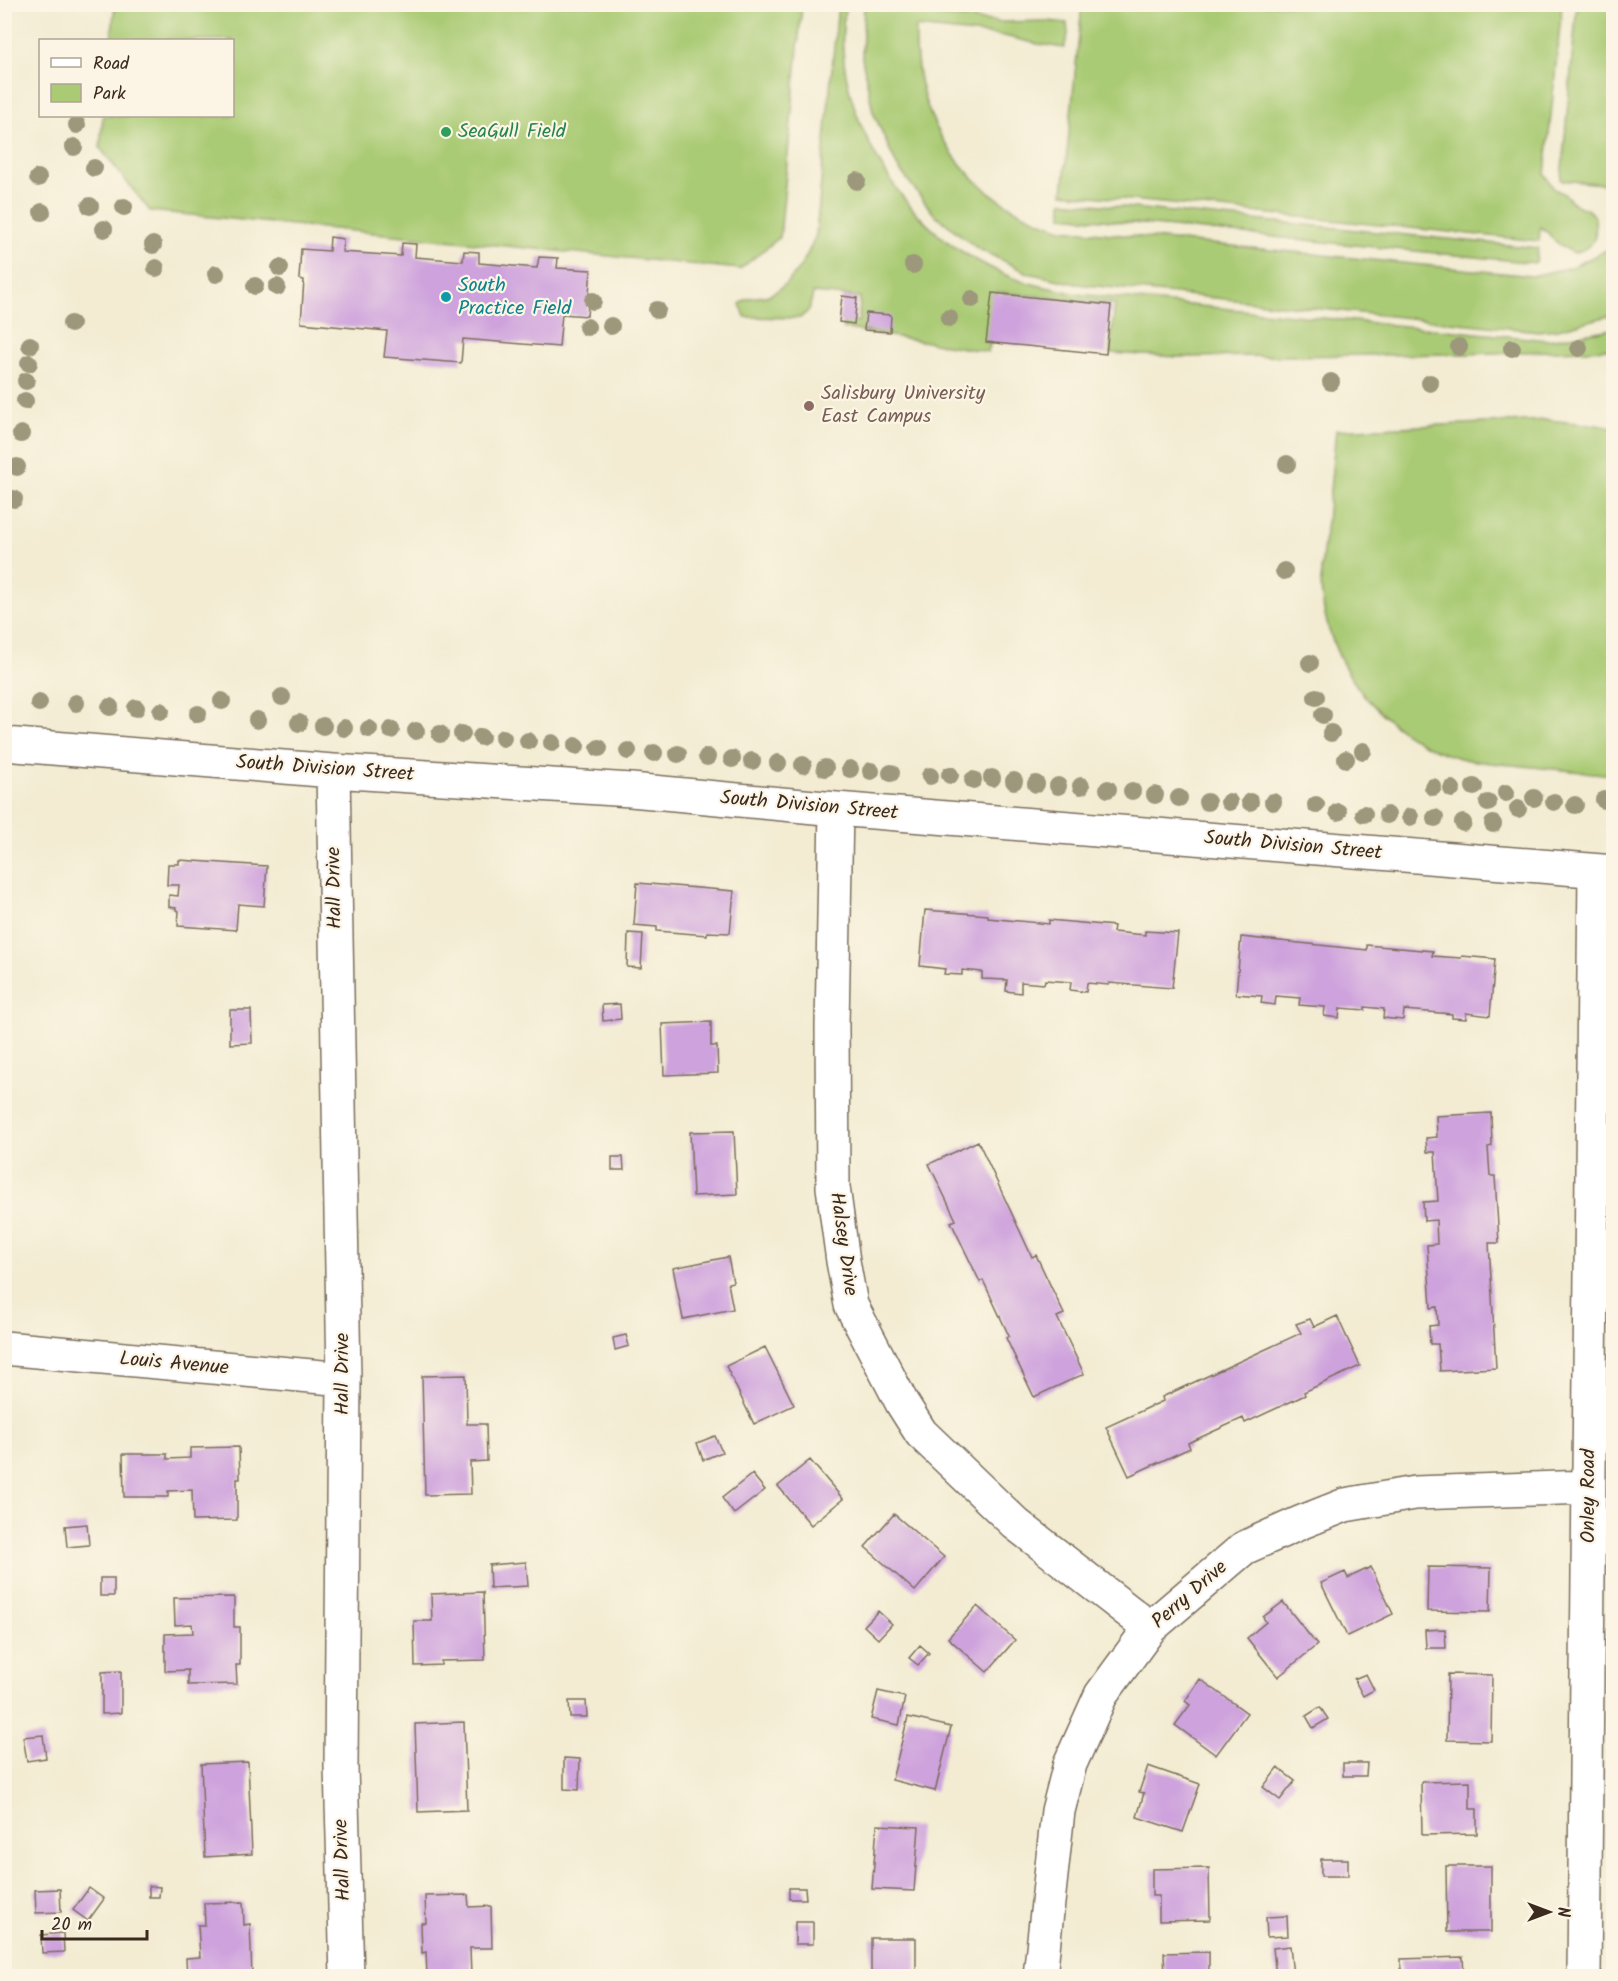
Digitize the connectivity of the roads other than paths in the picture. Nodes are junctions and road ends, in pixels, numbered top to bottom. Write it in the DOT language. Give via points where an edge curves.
graph roads {
  1 [pos="4,744"];
  2 [pos="333,771"];
  3 [pos="836,809"];
  4 [pos="1604,872"];
  5 [pos="4,1348"];
  6 [pos="344,1379"];
  7 [pos="1588,1487"];
  8 [pos="1601,1585"];
  9 [pos="1150,1628"];
  10 [pos="347,1977"];
  11 [pos="1040,1977"];
  12 [pos="1584,1977"];
  1 -- 2 [label="street, South Division Street"];
  2 -- 3 [label="street, South Division Street" via="631,790"];
  2 -- 6 [label="street, Hall Drive"];
  3 -- 4 [label="street, South Division Street"];
  3 -- 9 [label="street, Halsey Drive" via="834,1187 851,1305 921,1433 1016,1524"];
  4 -- 7 [label="street, Onley Road"];
  5 -- 6 [label="street, Louis Avenue"];
  6 -- 10 [label="street, Hall Drive" via="341,1767"];
  7 -- 8 [label="street, Onley Road"];
  7 -- 9 [label="street, Perry Drive" via="1415,1493 1345,1505 1244,1548"];
  8 -- 12 [label="street, Onley Road"];
  9 -- 11 [label="street, Perry Drive" via="1101,1695 1071,1764 1058,1811"];
}
